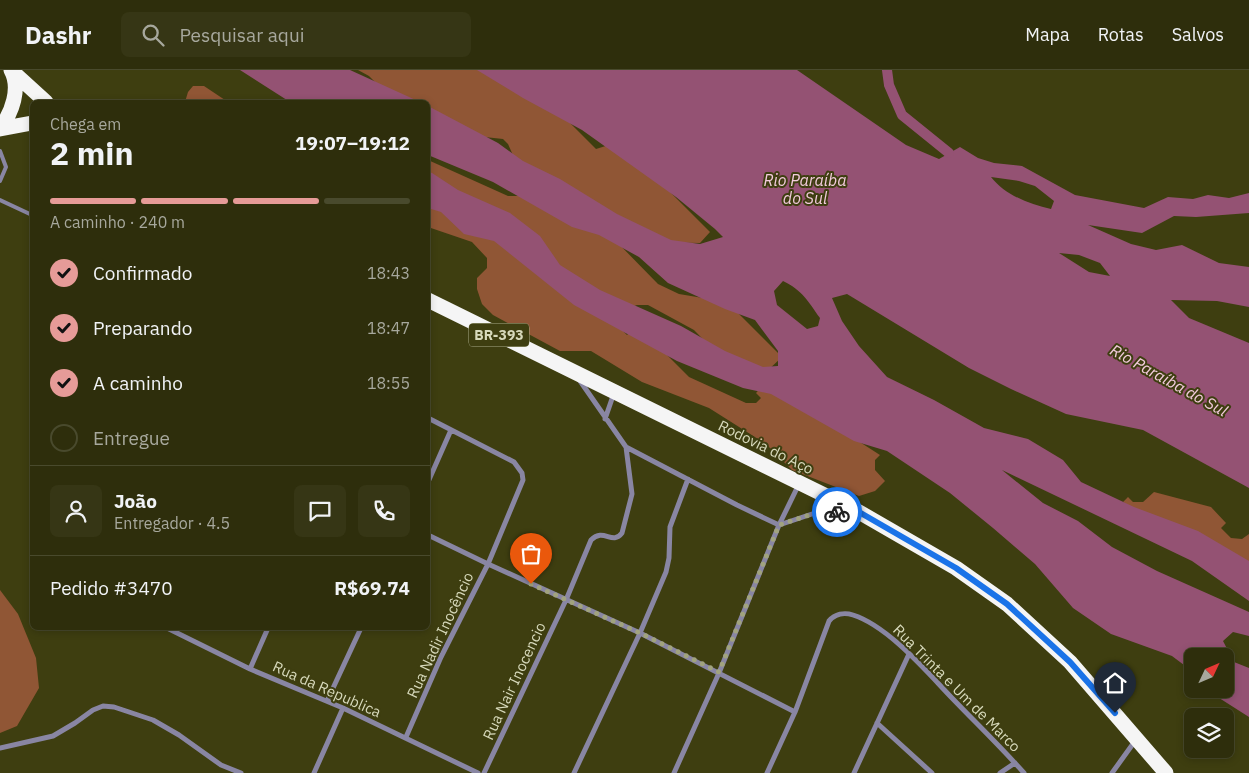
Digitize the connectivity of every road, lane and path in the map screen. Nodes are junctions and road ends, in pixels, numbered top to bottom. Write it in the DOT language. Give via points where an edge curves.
graph roads {
  1 [pos="12,71"];
  2 [pos="44,100"];
  3 [pos="30,124"];
  4 [pos="0,128"];
  5 [pos="0,151"];
  6 [pos="0,181"];
  7 [pos="0,200"];
  8 [pos="30,214"];
  9 [pos="430,301"];
  10 [pos="571,370"];
  11 [pos="614,391"];
  12 [pos="605,418"];
  13 [pos="430,419"];
  14 [pos="451,430"];
  15 [pos="626,447"];
  16 [pos="430,477"];
  17 [pos="688,479"];
  18 [pos="799,483"];
  19 [pos="859,512"];
  20 [pos="779,525"];
  21 [pos="430,536"];
  22 [pos="488,564"];
  23 [pos="566,600"];
  24 [pos="171,630"];
  25 [pos="267,630"];
  26 [pos="360,630"];
  27 [pos="640,633"];
  28 [pos="909,654"];
  29 [pos="250,669"];
  30 [pos="719,672"];
  31 [pos="327,701"];
  32 [pos="343,708"];
  33 [pos="796,712"];
  34 [pos="877,723"];
  35 [pos="406,737"];
  36 [pos="1137,738"];
  37 [pos="0,748"];
  38 [pos="1015,763"];
  39 [pos="1156,766"];
  40 [pos="241,773"];
  41 [pos="314,773"];
  42 [pos="478,773"];
  43 [pos="484,773"];
  44 [pos="574,773"];
  45 [pos="674,773"];
  46 [pos="767,773"];
  47 [pos="854,773"];
  48 [pos="932,773"];
  49 [pos="1000,773"];
  50 [pos="1024,773"];
  51 [pos="1112,773"];
  52 [pos="1166,773"];
  1 -- 2 [label="highway"];
  1 -- 4 [label="highway" via="14,98"];
  3 -- 4 [label="highway"];
  5 -- 6 [label="lane" via="6,167"];
  7 -- 8 [label="lane"];
  9 -- 10 [label="highway, Rodovia do Aço / BR-393"];
  10 -- 11 [label="highway, Rodovia do Aço / BR-393"];
  10 -- 12 [label="street"];
  11 -- 12 [label="street"];
  11 -- 18 [label="highway, Rodovia do Aço / BR-393"];
  12 -- 15 [label="street"];
  13 -- 14 [label="street"];
  14 -- 16 [label="street"];
  14 -- 22 [label="street, Rua Nadir Inocêncio" via="514,462 522,473"];
  15 -- 17 [label="street"];
  15 -- 23 [label="street, Rua Nair Inocencio" via="632,494 622,533 619,538 601,534 591,540"];
  17 -- 20 [label="street"];
  17 -- 27 [label="street" via="670,527 670,558 666,572"];
  18 -- 19 [label="highway, Rodovia do Aço / BR-393"];
  18 -- 20 [label="street"];
  19 -- 20 [label="street" via="815,513"];
  19 -- 36 [label="highway, Rodovia do Aço / BR-393" via="956,568 1007,604 1070,662"];
  20 -- 30 [label="street"];
  21 -- 22 [label="street"];
  22 -- 23 [label="street"];
  22 -- 35 [label="street, Rua Nadir Inocêncio" via="440,657"];
  23 -- 27 [label="street"];
  23 -- 43 [label="street, Rua Nair Inocencio"];
  24 -- 29 [label="street, Rua da Republica"];
  25 -- 29 [label="street"];
  26 -- 31 [label="street"];
  27 -- 30 [label="street"];
  27 -- 44 [label="street"];
  28 -- 33 [label="street, Rua Trinta e Um de Marco" via="866,621 842,613 832,617"];
  28 -- 34 [label="street"];
  28 -- 38 [label="street, Rua Trinta e Um de Marco"];
  29 -- 31 [label="street, Rua da Republica"];
  30 -- 33 [label="street"];
  30 -- 45 [label="street"];
  31 -- 32 [label="street, Rua da Republica"];
  32 -- 35 [label="street, Rua da Republica"];
  32 -- 41 [label="street"];
  33 -- 46 [label="street, Rua Trinta e Um de Marco"];
  34 -- 47 [label="street"];
  34 -- 48 [label="street"];
  35 -- 42 [label="street, Rua da Republica"];
  36 -- 39 [label="highway, Rodovia do Aço / BR-393"];
  36 -- 51 [label="street"];
  37 -- 40 [label="street" via="54,736 93,710 103,706 114,707 153,720 221,766"];
  38 -- 49 [label="street"];
  38 -- 50 [label="street, Rua Trinta e Um de Marco"];
  39 -- 52 [label="highway, Rodovia do Aço / BR-393"];
}
